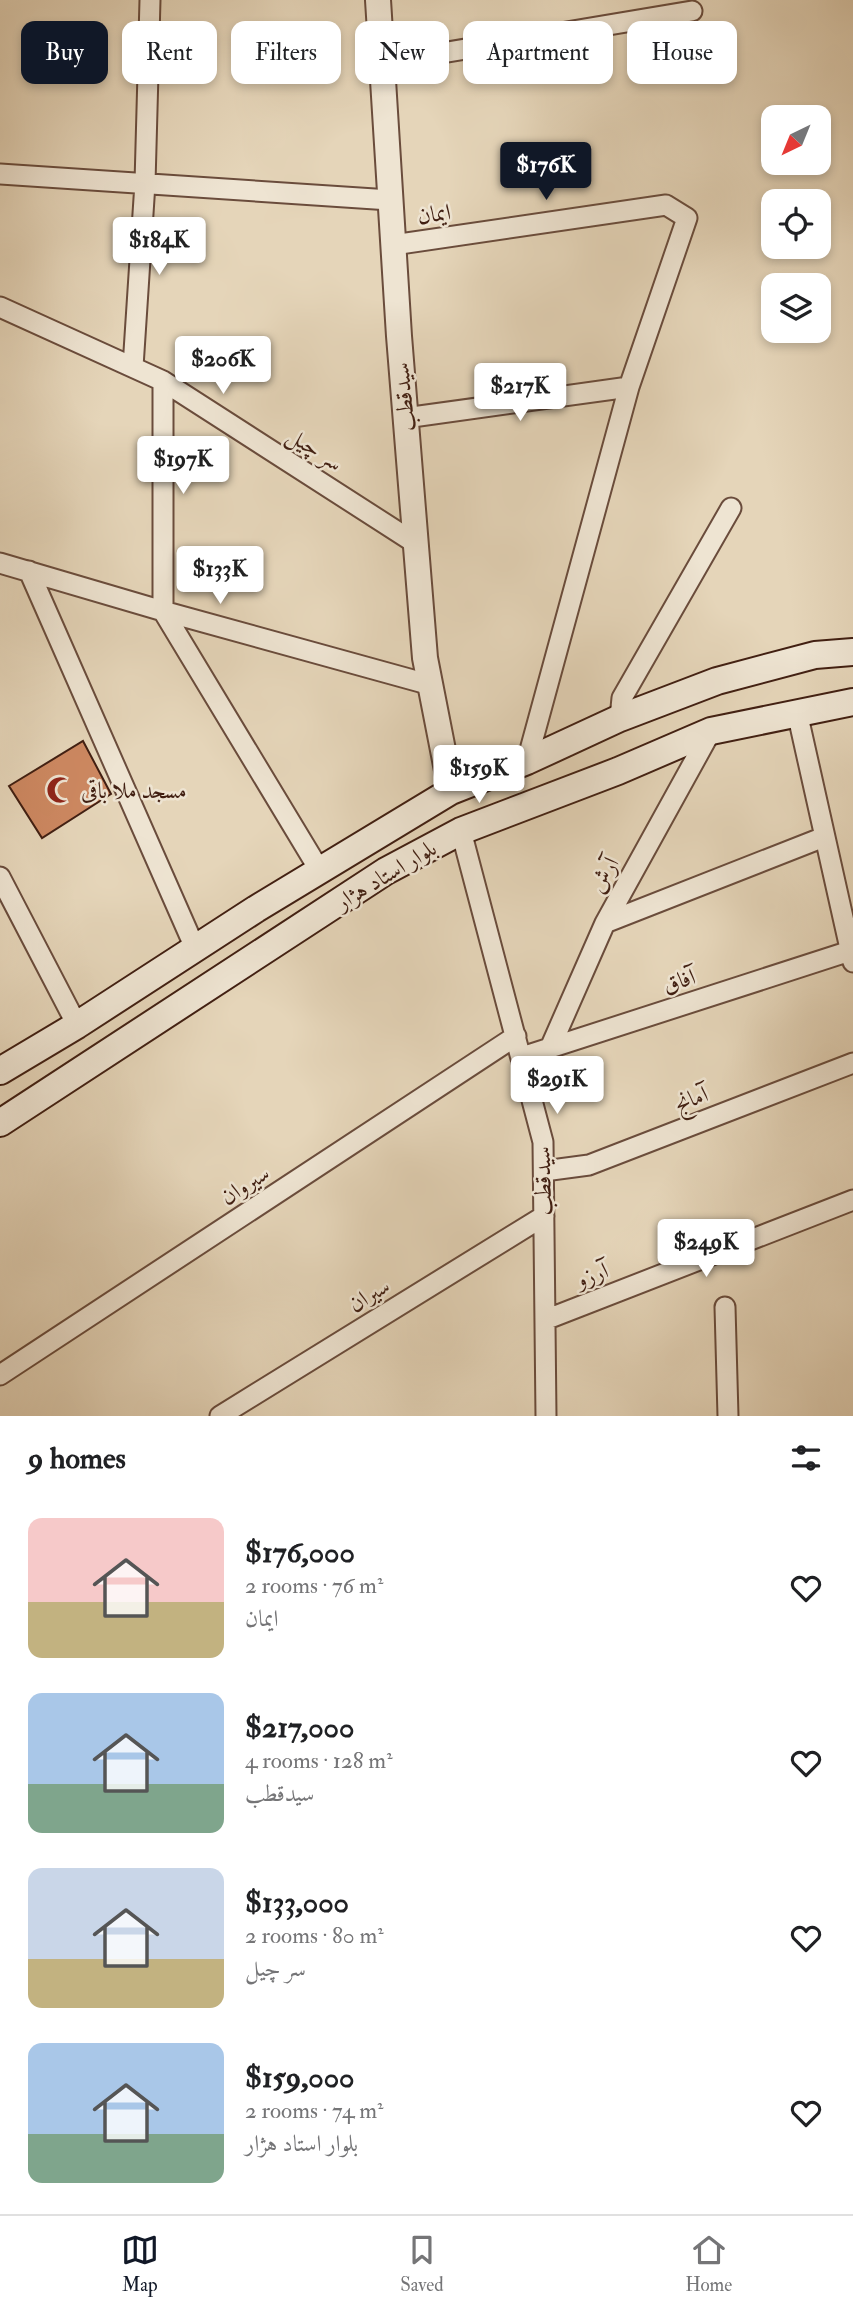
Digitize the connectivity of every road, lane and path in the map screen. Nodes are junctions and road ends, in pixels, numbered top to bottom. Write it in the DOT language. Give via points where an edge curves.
graph roads {
  1 [pos="150,0"];
  2 [pos="378,0"];
  3 [pos="692,11"];
  4 [pos="379,21"];
  5 [pos="449,52"];
  6 [pos="383,84"];
  7 [pos="0,174"];
  8 [pos="145,184"];
  9 [pos="390,200"];
  10 [pos="393,245"];
  11 [pos="0,307"];
  12 [pos="133,367"];
  13 [pos="163,381"];
  14 [pos="629,387"];
  15 [pos="405,418"];
  16 [pos="731,508"];
  17 [pos="415,543"];
  18 [pos="0,564"];
  19 [pos="29,571"];
  20 [pos="163,611"];
  21 [pos="853,652"];
  22 [pos="431,685"];
  23 [pos="853,702"];
  24 [pos="797,712"];
  25 [pos="620,718"];
  26 [pos="711,731"];
  27 [pos="527,761"];
  28 [pos="451,791"];
  29 [pos="461,831"];
  30 [pos="824,837"];
  31 [pos="320,871"];
  32 [pos="0,877"];
  33 [pos="605,923"];
  34 [pos="195,948"];
  35 [pos="852,957"];
  36 [pos="77,1025"];
  37 [pos="516,1035"];
  38 [pos="550,1048"];
  39 [pos="522,1057"];
  40 [pos="853,1063"];
  41 [pos="0,1071"];
  42 [pos="0,1123"];
  43 [pos="544,1171"];
  44 [pos="853,1200"];
  45 [pos="544,1216"];
  46 [pos="726,1307"];
  47 [pos="545,1320"];
  48 [pos="0,1375"];
  49 [pos="220,1416"];
  50 [pos="546,1416"];
  51 [pos="728,1416"];
  1 -- 8 [label="street"];
  2 -- 4 [label="street, سیدقطب"];
  3 -- 5 [label="street"];
  6 -- 9 [label="street, سیدقطب"];
  7 -- 8 [label="street"];
  8 -- 9 [label="street"];
  8 -- 12 [label="street"];
  9 -- 10 [label="street, سیدقطب"];
  10 -- 14 [label="street, ایمان" via="666,205 687,218"];
  10 -- 15 [label="street, سیدقطب"];
  11 -- 12 [label="street, سر چیل"];
  12 -- 13 [label="street, سر چیل"];
  13 -- 17 [label="street, سر چیل"];
  13 -- 20 [label="street"];
  14 -- 15 [label="street"];
  14 -- 27 [label="street"];
  15 -- 17 [label="street, سیدقطب"];
  16 -- 25 [label="street" via="621,698"];
  17 -- 22 [label="street, سیدقطب"];
  18 -- 19 [label="street"];
  19 -- 20 [label="street"];
  19 -- 34 [label="street"];
  20 -- 22 [label="street"];
  20 -- 31 [label="street"];
  21 -- 25 [label="main road, بلوار استاد هژار" via="815,655 717,681"];
  22 -- 28 [label="street, سیدقطب"];
  23 -- 24 [label="main road, بلوار استاد هژار"];
  24 -- 26 [label="main road, بلوار استاد هژار"];
  24 -- 30 [label="street"];
  25 -- 27 [label="main road, بلوار استاد هژار"];
  26 -- 29 [label="main road, بلوار استاد هژار"];
  26 -- 33 [label="street, آرش"];
  27 -- 28 [label="main road, بلوار استاد هژار"];
  28 -- 29 [label="main road"];
  28 -- 31 [label="main road, بلوار استاد هژار"];
  29 -- 37 [label="street, سیدقطب"];
  29 -- 42 [label="main road, بلوار استاد هژار" via="386,871"];
  30 -- 33 [label="street"];
  30 -- 35 [label="street"];
  31 -- 34 [label="main road, بلوار استاد هژار"];
  32 -- 36 [label="street"];
  33 -- 38 [label="street, آرش"];
  34 -- 36 [label="main road, بلوار استاد هژار"];
  35 -- 38 [label="street, آفاق"];
  36 -- 41 [label="main road, بلوار استاد هژار"];
  37 -- 39 [label="street, سیدقطب"];
  37 -- 48 [label="street, سیروان"];
  38 -- 39 [label="street, آفاق"];
  39 -- 43 [label="street, سیدقطب" via="543,1142"];
  40 -- 43 [label="street, آمانج" via="589,1165"];
  43 -- 45 [label="street, سیدقطب"];
  44 -- 47 [label="street, آرزو"];
  45 -- 47 [label="street, سیدقطب"];
  45 -- 49 [label="street, سیران"];
  46 -- 51 [label="street"];
  47 -- 50 [label="street, سیدقطب"];
}
